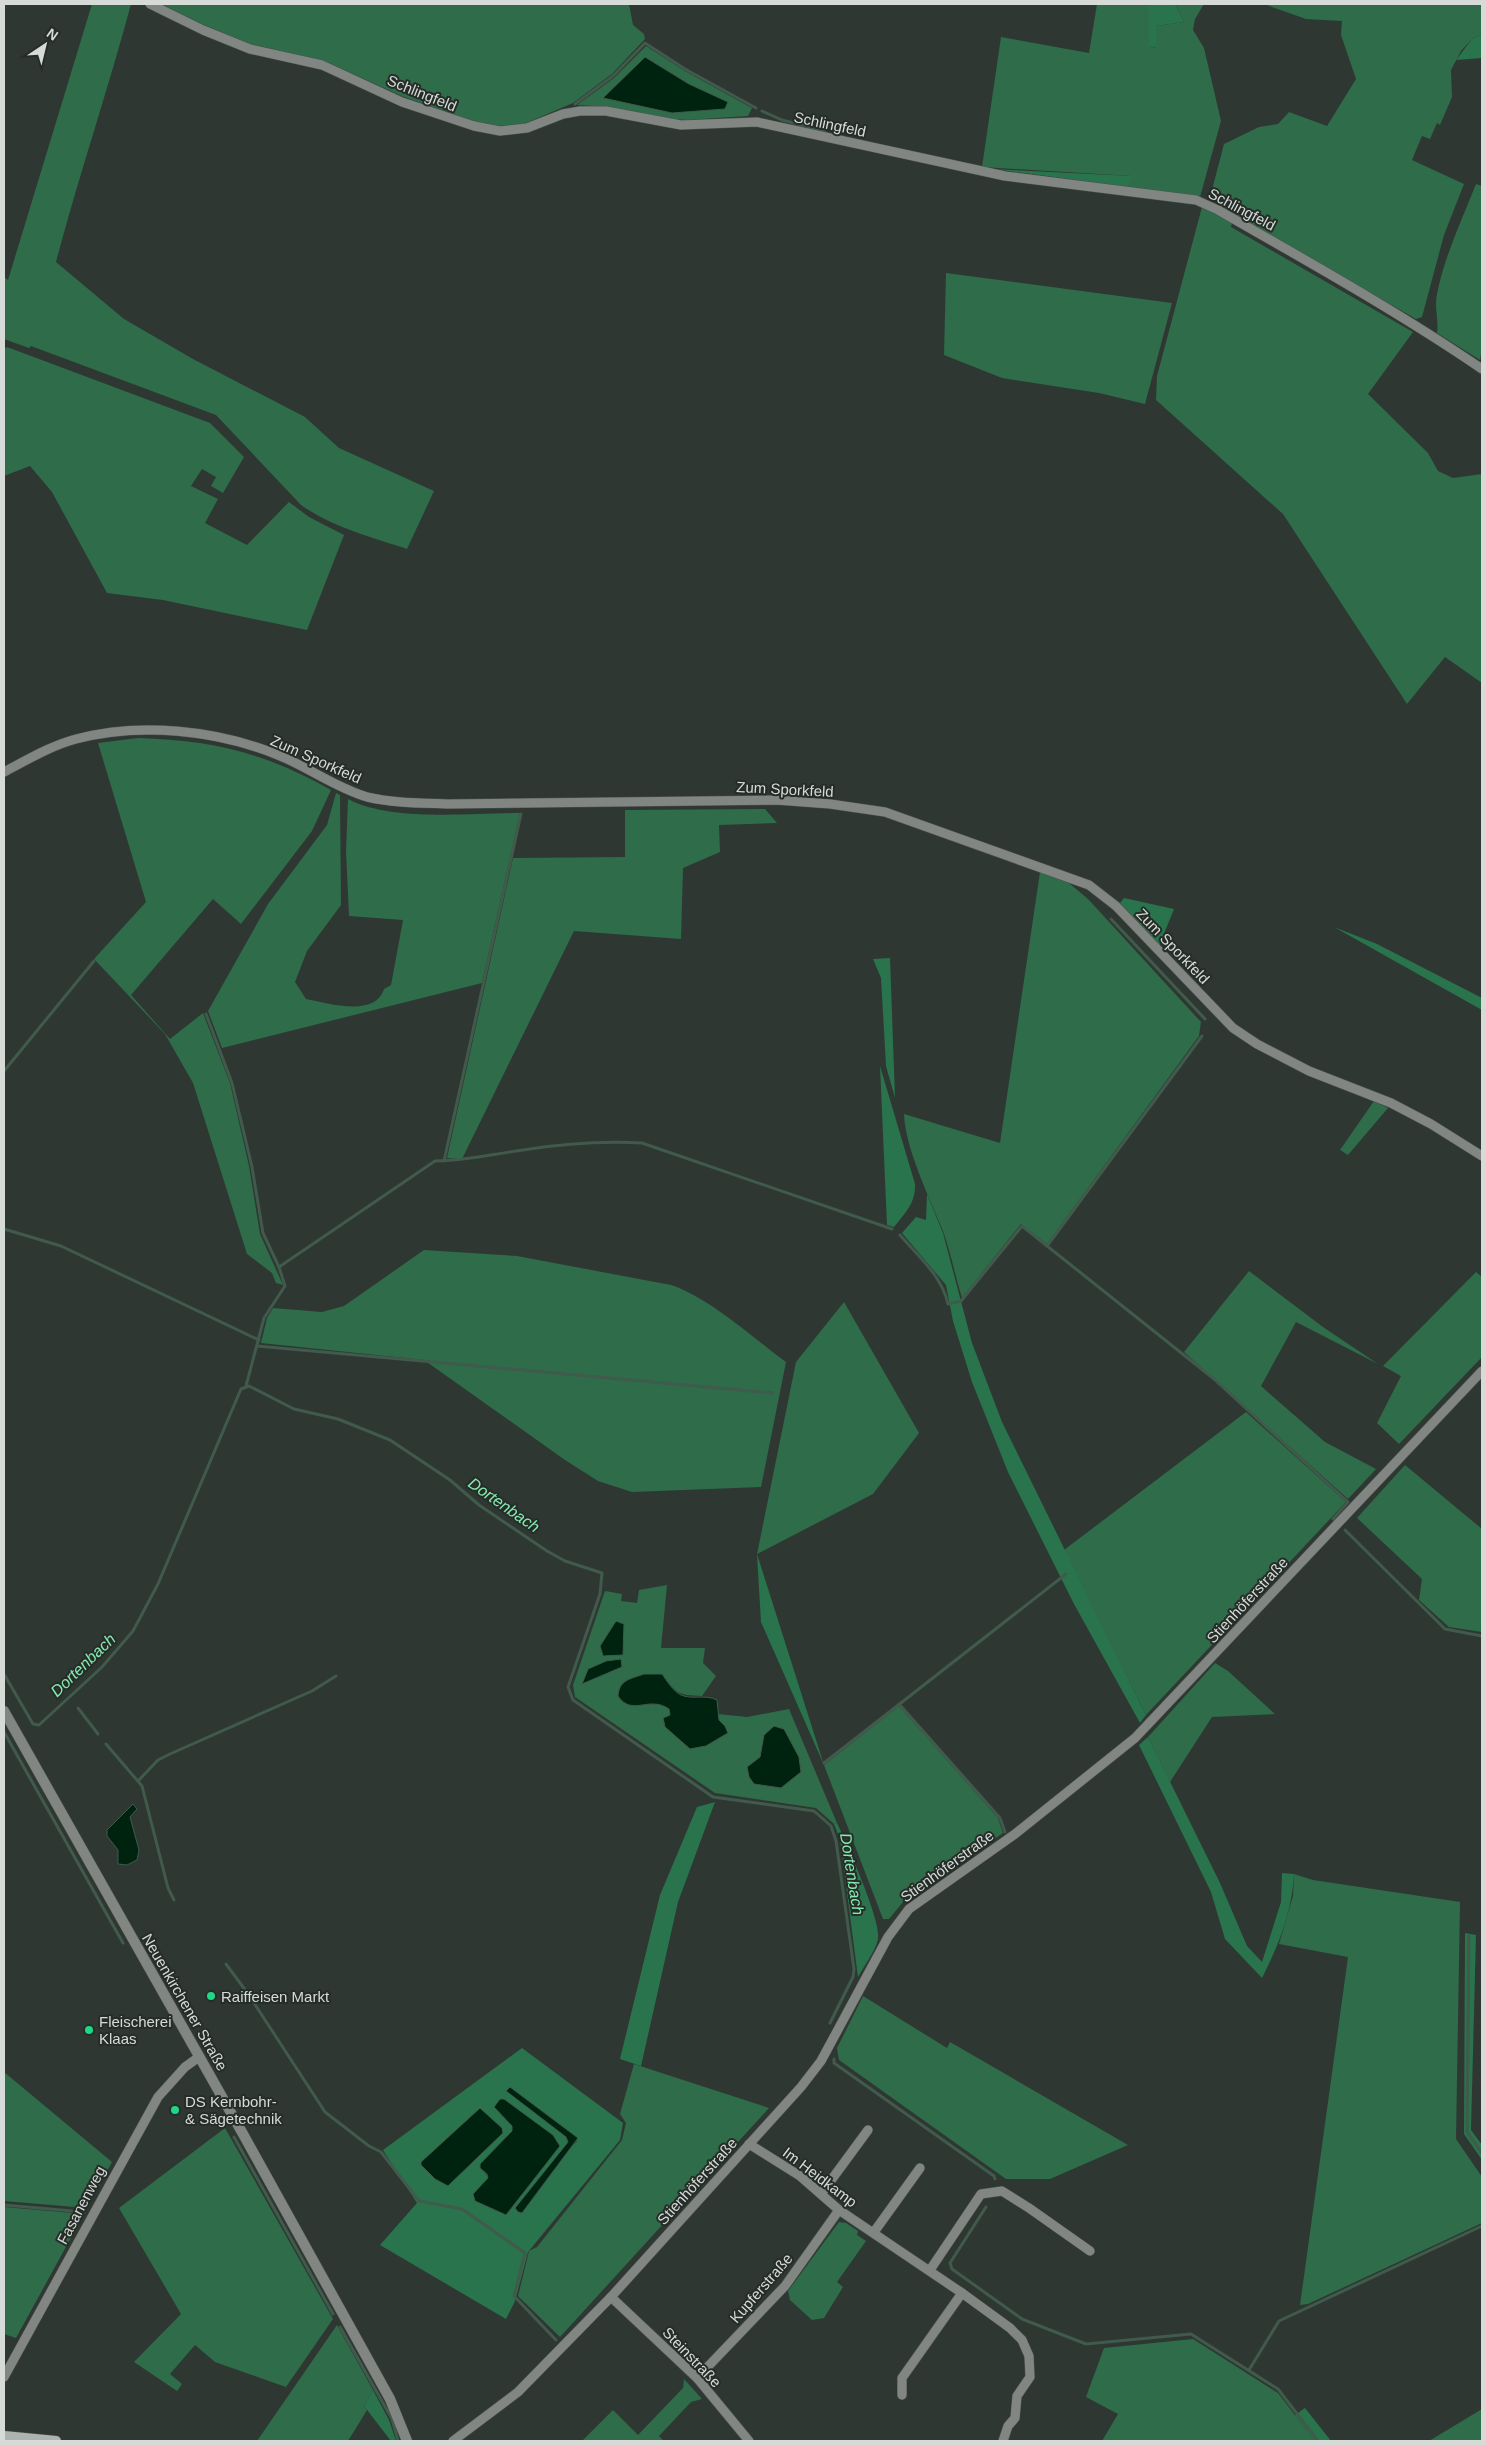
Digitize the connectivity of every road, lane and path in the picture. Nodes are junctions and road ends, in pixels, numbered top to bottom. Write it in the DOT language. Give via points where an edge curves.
graph roads {
  1 [pos="150,4"];
  2 [pos="1482,369"];
  3 [pos="4,772"];
  4 [pos="1482,1156"];
  5 [pos="1482,1371"];
  6 [pos="4,1711"];
  7 [pos="199,2057"];
  8 [pos="868,2130"];
  9 [pos="749,2144"];
  10 [pos="920,2168"];
  11 [pos="821,2194"];
  12 [pos="839,2210"];
  13 [pos="874,2232"];
  14 [pos="1090,2250"];
  15 [pos="930,2270"];
  16 [pos="962,2292"];
  17 [pos="611,2297"];
  18 [pos="4,2377"];
  19 [pos="697,2378"];
  20 [pos="902,2395"];
  21 [pos="4,2436"];
  22 [pos="56,2441"];
  23 [pos="407,2441"];
  24 [pos="453,2441"];
  25 [pos="749,2441"];
  26 [pos="1003,2441"];
  1 -- 2 [label="street, Schlingfeld" via="250,49 322,65 402,102 474,126 500,131 527,128 580,111 606,112 681,125 757,122 1006,176 1196,200 1355,288 1426,330"];
  3 -- 4 [label="street, Zum Sporkfeld" via="77,739 119,732 161,731 241,742 278,755 355,792 393,801 446,804 776,800 885,812 1089,885 1116,906 1233,1028 1282,1059 1391,1103 1432,1124"];
  5 -- 9 [label="street, Stienhöferstraße" via="1145,1728 1015,1834 908,1909 888,1937 821,2060"];
  6 -- 7 [label="street, Neuenkirchener Straße"];
  7 -- 18 [label="street, Fasanenweg" via="185,2067 158,2097"];
  7 -- 23 [label="street, Neuenkirchener Straße" via="390,2399"];
  8 -- 11 [label="street"];
  9 -- 11 [label="street, Im Heidkamp" via="800,2176"];
  9 -- 17 [label="street, Stienhöferstraße"];
  10 -- 13 [label="street"];
  11 -- 12 [label="street, Im Heidkamp"];
  12 -- 13 [label="street, Im Heidkamp"];
  12 -- 19 [label="street, Kupferstraße" via="785,2286"];
  13 -- 15 [label="street, Im Heidkamp"];
  14 -- 15 [label="street" via="1002,2191 981,2194"];
  15 -- 16 [label="street, Im Heidkamp"];
  16 -- 20 [label="street" via="902,2378"];
  16 -- 26 [label="street, Im Heidkamp" via="1010,2328 1022,2340 1029,2356 1030,2377 1017,2396 1015,2418 1008,2426"];
  17 -- 19 [label="street, Steinstraße"];
  17 -- 24 [label="street, Stienhöferstraße" via="518,2392"];
  19 -- 25 [label="street, Steinstraße"];
  21 -- 22 [label="main road"];
}
